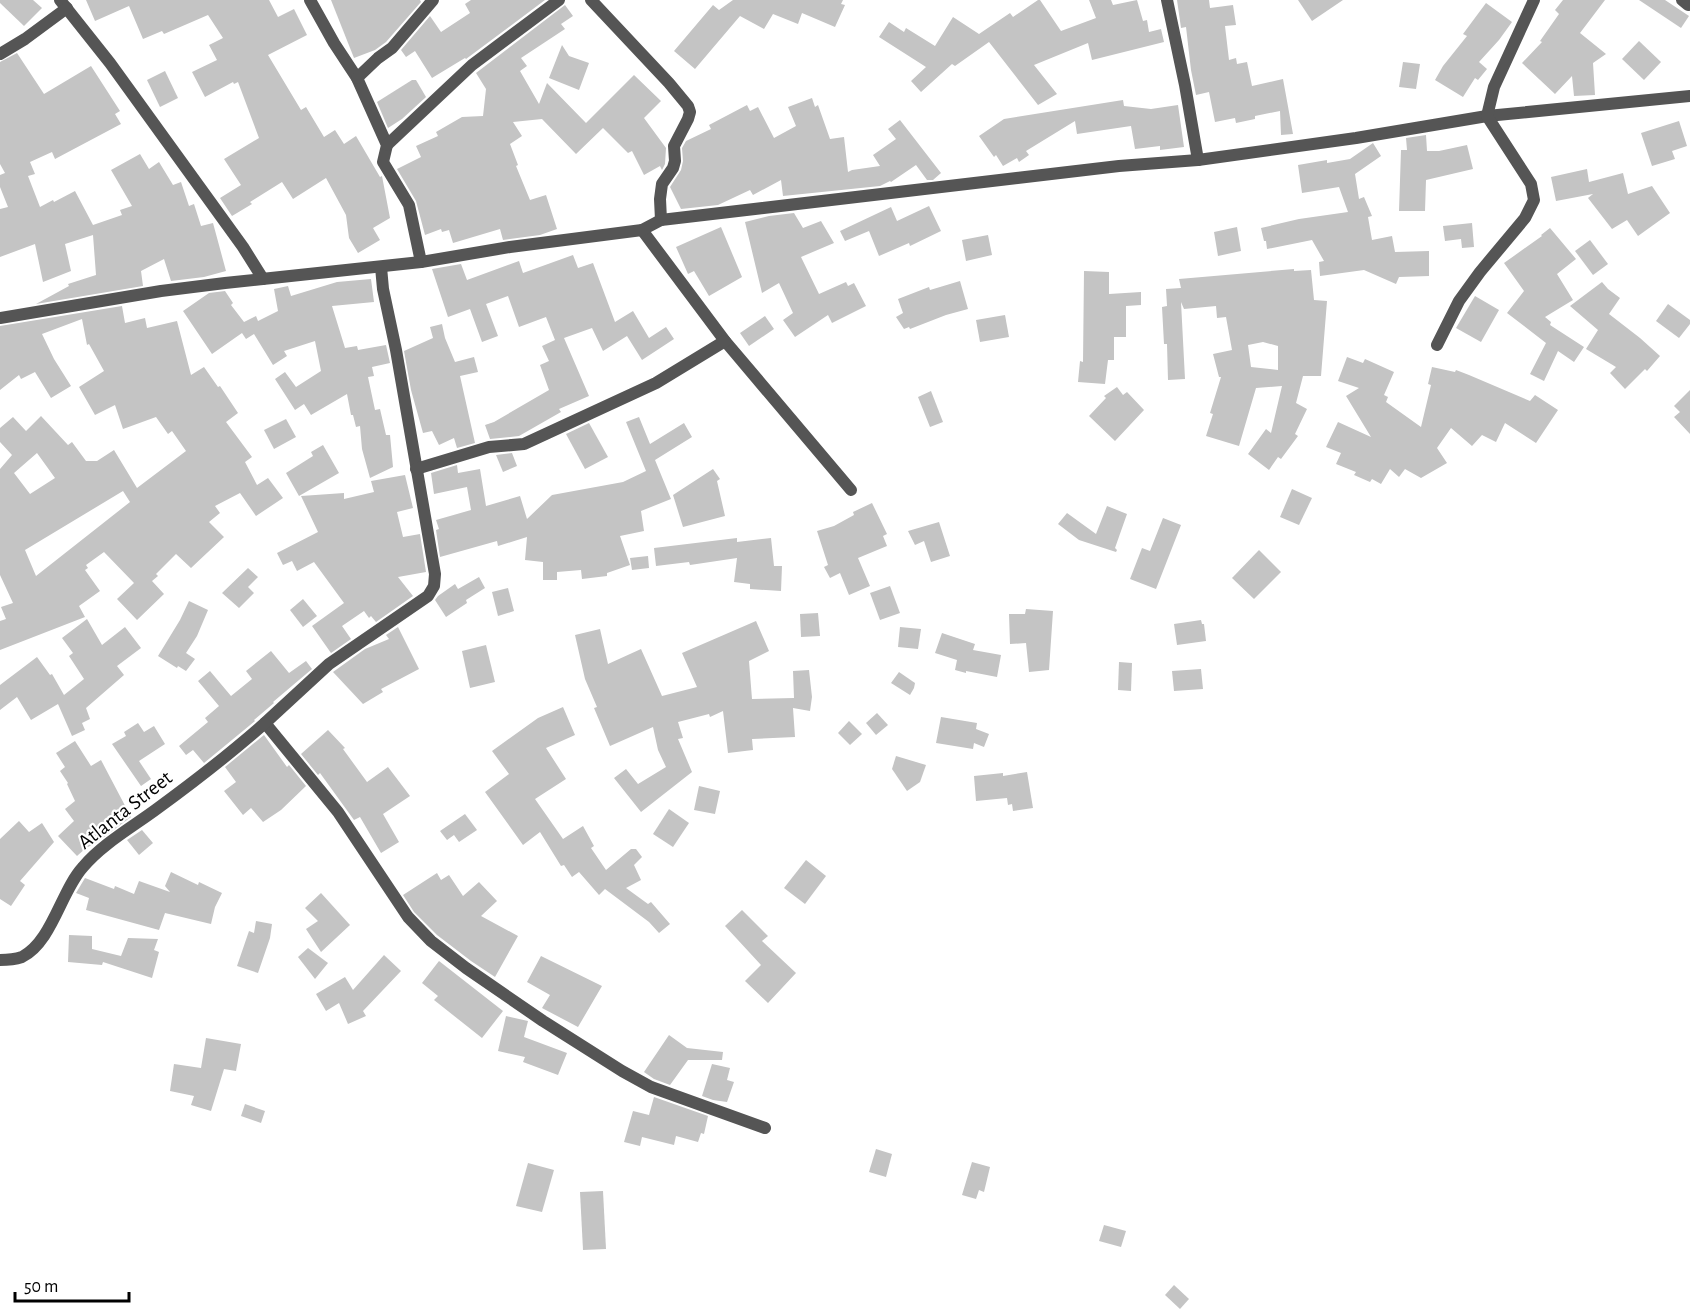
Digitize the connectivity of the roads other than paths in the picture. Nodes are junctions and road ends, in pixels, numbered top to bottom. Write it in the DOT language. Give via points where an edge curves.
graph roads {
  1 [pos="310,0"];
  2 [pos="433,0"];
  3 [pos="559,0"];
  4 [pos="591,0"];
  5 [pos="1167,0"];
  6 [pos="1534,0"];
  7 [pos="64,4"];
  8 [pos="0,54"];
  9 [pos="357,78"];
  10 [pos="1690,96"];
  11 [pos="1486,116"];
  12 [pos="387,145"];
  13 [pos="1198,160"];
  14 [pos="662,220"];
  15 [pos="642,230"];
  16 [pos="421,262"];
  17 [pos="381,267"];
  18 [pos="263,279"];
  19 [pos="0,318"];
  20 [pos="725,341"];
  21 [pos="1437,345"];
  22 [pos="416,469"];
  23 [pos="851,490"];
  24 [pos="265,723"];
  25 [pos="0,960"];
  26 [pos="765,1128"];
  1 -- 9 [label="street"];
  2 -- 9 [label="street" via="392,48"];
  3 -- 12 [label="street" via="472,65"];
  4 -- 14 [label="street" via="669,83 690,112 674,146 675,161 662,184"];
  5 -- 13 [label="street"];
  6 -- 11 [label="street" via="1494,87"];
  7 -- 8 [label="street" via="25,39"];
  7 -- 18 [label="street"];
  9 -- 12 [label="street"];
  10 -- 11 [label="street"];
  11 -- 13 [label="street"];
  11 -- 21 [label="street" via="1531,184 1534,200 1525,218 1460,301"];
  12 -- 16 [label="street" via="383,162 409,205"];
  13 -- 14 [label="street"];
  14 -- 15 [label="street"];
  15 -- 16 [label="street"];
  15 -- 20 [label="street"];
  16 -- 17 [label="street"];
  17 -- 18 [label="street"];
  17 -- 22 [label="street"];
  18 -- 19 [label="street" via="161,291"];
  20 -- 22 [label="street" via="656,383 524,444 489,447"];
  20 -- 23 [label="street"];
  22 -- 24 [label="street, Atlanta Street" via="434,586 428,596 329,664"];
  24 -- 25 [label="street, Atlanta Street" via="83,866 38,945 22,957"];
  24 -- 26 [label="street" via="338,812 408,917 431,941 543,1021 622,1071 651,1087"];
}
